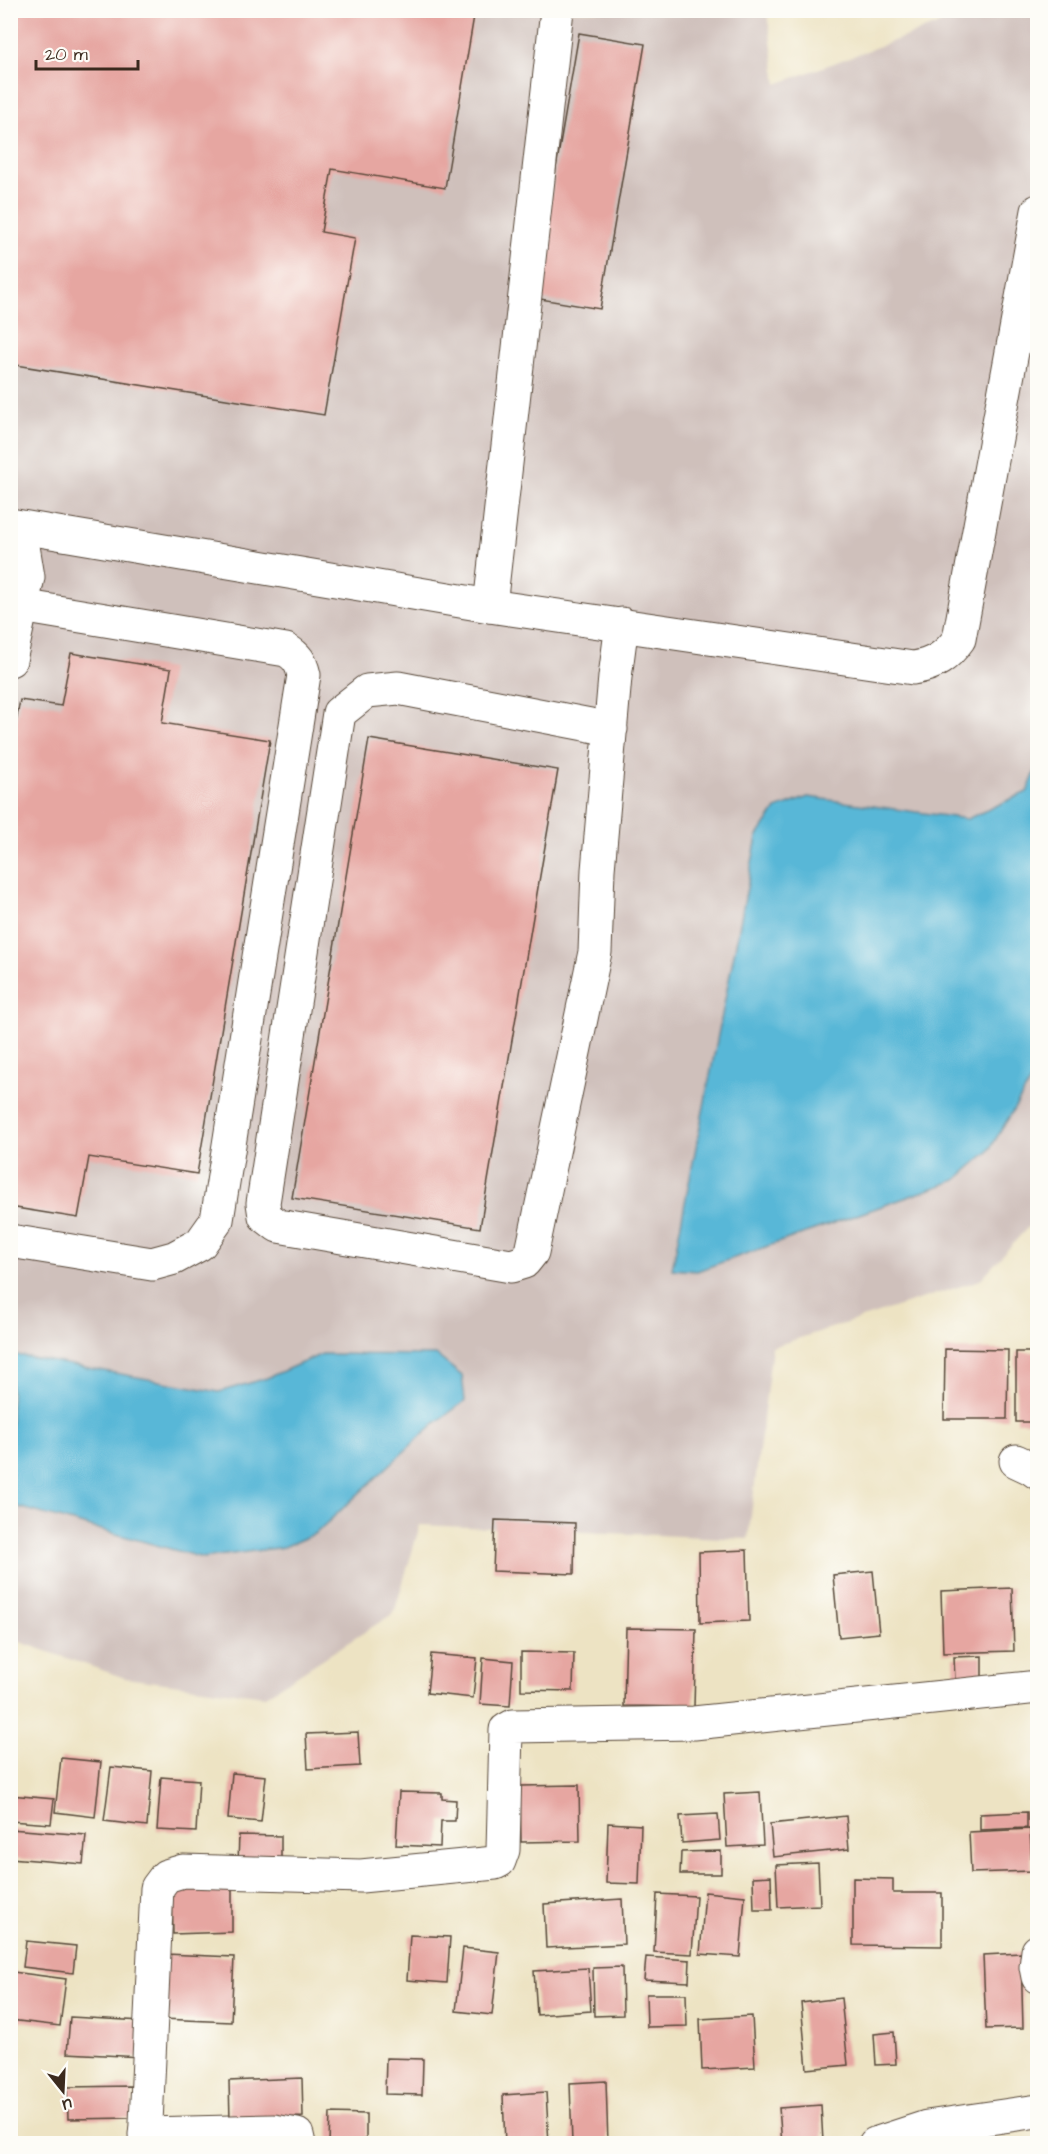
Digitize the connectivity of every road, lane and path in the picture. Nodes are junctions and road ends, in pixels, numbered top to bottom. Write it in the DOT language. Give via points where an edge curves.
graph roads {
  1 [pos="556,10"];
  2 [pos="1038,211"];
  3 [pos="15,526"];
  4 [pos="21,606"];
  5 [pos="490,606"];
  6 [pos="622,624"];
  7 [pos="10,660"];
  8 [pos="611,729"];
  9 [pos="10,1241"];
  10 [pos="1038,1687"];
  11 [pos="1038,1951"];
  12 [pos="1038,1977"];
  13 [pos="1038,2111"];
  14 [pos="145,2139"];
  15 [pos="299,2144"];
  16 [pos="875,2144"];
  1 -- 5 [label="street"];
  2 -- 6 [label="street" via="959,639 951,650 928,666 914,668"];
  3 -- 4 [label="street" via="28,577"];
  3 -- 5 [label="street"];
  4 -- 7 [label="street"];
  4 -- 9 [label="street" via="286,650 301,663 304,675 217,1220 200,1244 152,1264"];
  5 -- 6 [label="street"];
  6 -- 8 [label="street"];
  8 -- 8 [label="street" via="595,952 532,1252 524,1262 511,1266 278,1226 265,1216 263,1203 339,713 367,691 398,688"];
  10 -- 14 [label="street" via="694,1723 513,1726 506,1730 503,1850 495,1863 361,1876 183,1871 166,1876 157,1888"];
  11 -- 12 [label="street"];
  13 -- 16 [label="street" via="927,2127"];
  14 -- 15 [label="street" via="274,2131 297,2135"];
}
